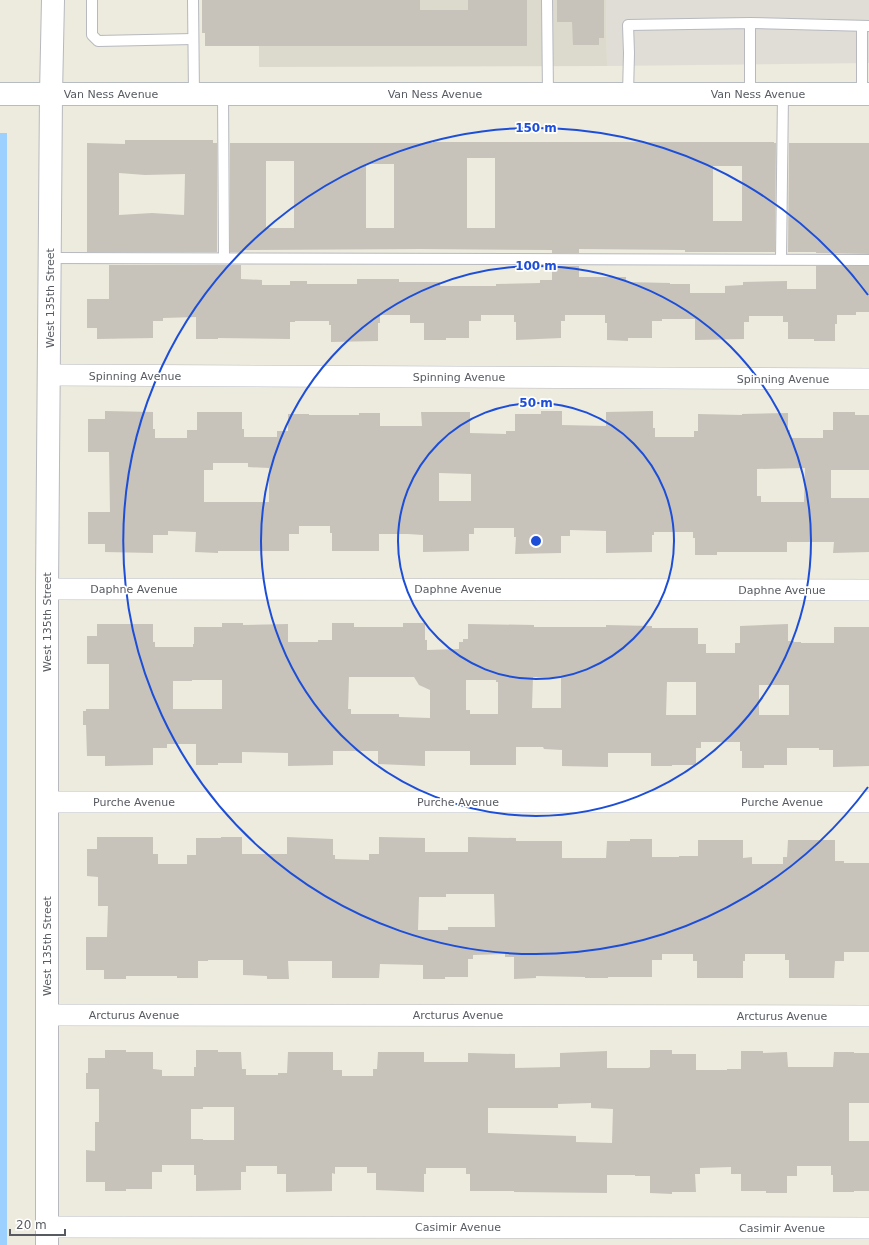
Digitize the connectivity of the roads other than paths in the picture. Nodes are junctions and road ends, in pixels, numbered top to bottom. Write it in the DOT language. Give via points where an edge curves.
graph roads {
  1 [pos="53,0"];
  2 [pos="92,0"];
  3 [pos="193,0"];
  4 [pos="547,0"];
  5 [pos="750,23"];
  6 [pos="865,26"];
  7 [pos="193,39"];
  8 [pos="6,94"];
  9 [pos="51,94"];
  10 [pos="194,94"];
  11 [pos="223,94"];
  12 [pos="548,94"];
  13 [pos="628,94"];
  14 [pos="750,94"];
  15 [pos="783,94"];
  16 [pos="866,94"];
  17 [pos="50,258"];
  18 [pos="224,258"];
  19 [pos="781,259"];
  20 [pos="869,260"];
  21 [pos="49,375"];
  22 [pos="869,379"];
  23 [pos="47,588"];
  24 [pos="869,590"];
  25 [pos="47,802"];
  26 [pos="869,802"];
  27 [pos="47,1015"];
  28 [pos="869,1016"];
  29 [pos="869,1228"];
  30 [pos="47,1236"];
  1 -- 9 [label="street, West 135th Street"];
  2 -- 7 [label="lane" via="92,35 98,41"];
  3 -- 7 [label="lane"];
  4 -- 12 [label="lane"];
  5 -- 6 [label="lane"];
  5 -- 13 [label="lane" via="628,25"];
  5 -- 14 [label="lane"];
  6 -- 16 [label="lane"];
  7 -- 10 [label="lane"];
  8 -- 9 [label="street, Van Ness Avenue"];
  9 -- 10 [label="street, Van Ness Avenue"];
  9 -- 17 [label="street, West 135th Street"];
  10 -- 11 [label="street, Van Ness Avenue"];
  11 -- 12 [label="street, Van Ness Avenue"];
  11 -- 18 [label="lane"];
  12 -- 13 [label="street, Van Ness Avenue"];
  13 -- 14 [label="street, Van Ness Avenue"];
  14 -- 15 [label="street, Van Ness Avenue"];
  15 -- 16 [label="street, Van Ness Avenue"];
  15 -- 19 [label="lane"];
  17 -- 18 [label="lane"];
  17 -- 21 [label="street, West 135th Street"];
  18 -- 19 [label="lane"];
  19 -- 20 [label="lane"];
  21 -- 22 [label="street, Spinning Avenue"];
  21 -- 23 [label="street, West 135th Street"];
  23 -- 24 [label="street, Daphne Avenue"];
  23 -- 25 [label="street, West 135th Street"];
  25 -- 26 [label="street, Purche Avenue"];
  25 -- 27 [label="street, West 135th Street"];
  27 -- 28 [label="street, Arcturus Avenue"];
  27 -- 30 [label="street, West 135th Street"];
  29 -- 30 [label="street, Casimir Avenue"];
}
